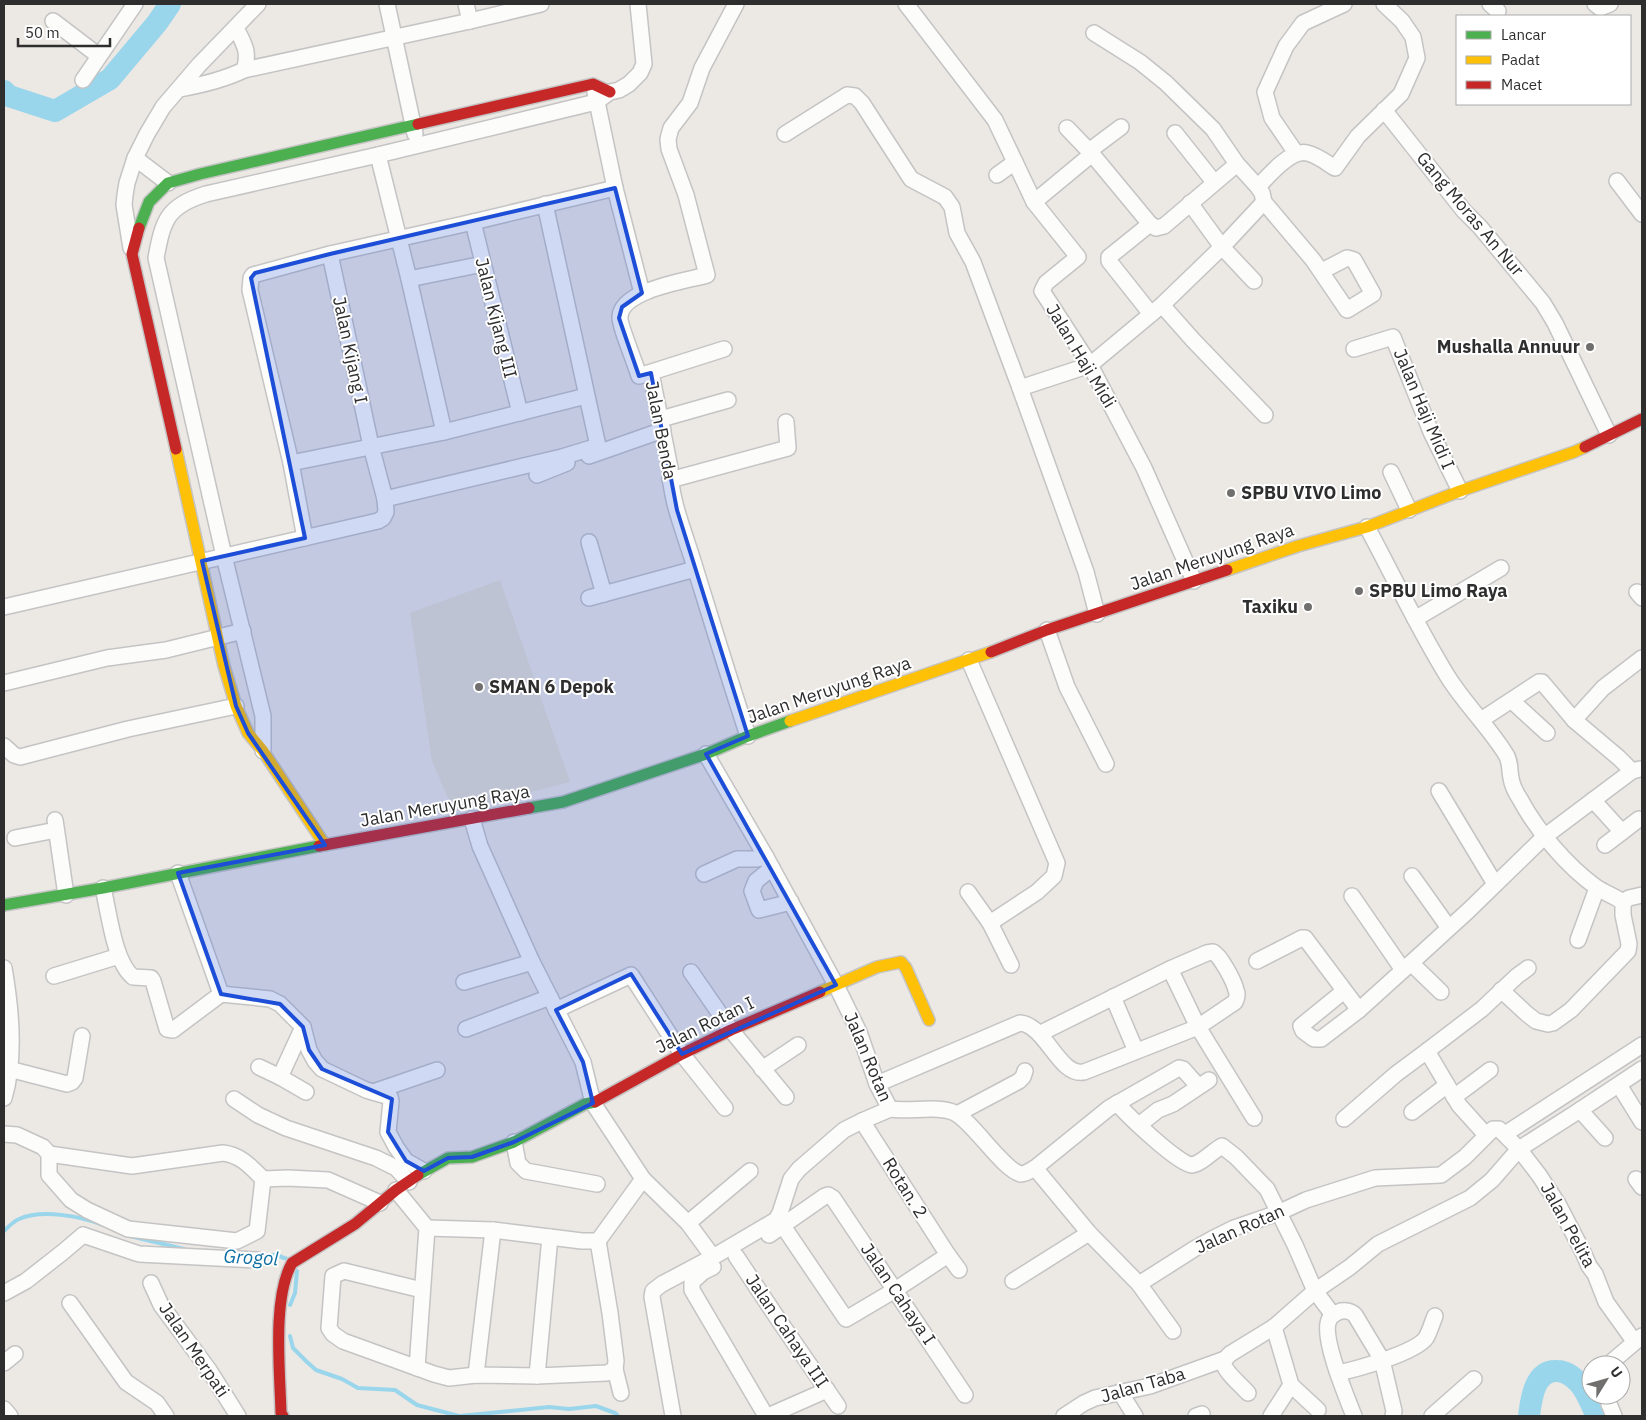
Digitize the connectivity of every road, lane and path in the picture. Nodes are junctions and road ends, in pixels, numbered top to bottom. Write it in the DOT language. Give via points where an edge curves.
graph roads {
  1 [pos="258,4"];
  2 [pos="387,4"];
  3 [pos="466,4"];
  4 [pos="540,4"];
  5 [pos="638,4"];
  6 [pos="736,4"];
  7 [pos="906,4"];
  8 [pos="1344,4"];
  9 [pos="1384,4"];
  10 [pos="1595,4"];
  11 [pos="1610,4"];
  12 [pos="131,5"];
  13 [pos="53,21"];
  14 [pos="470,21"];
  15 [pos="236,28"];
  16 [pos="1094,34"];
  17 [pos="394,37"];
  18 [pos="100,56"];
  19 [pos="244,70"];
  20 [pos="83,80"];
  21 [pos="593,84"];
  22 [pos="179,89"];
  23 [pos="610,92"];
  24 [pos="596,102"];
  25 [pos="1384,110"];
  26 [pos="413,126"];
  27 [pos="1121,127"];
  28 [pos="1067,128"];
  29 [pos="1175,133"];
  30 [pos="785,134"];
  31 [pos="418,144"];
  32 [pos="1090,152"];
  33 [pos="1296,153"];
  34 [pos="378,155"];
  35 [pos="135,158"];
  36 [pos="1015,162"];
  37 [pos="1237,164"];
  38 [pos="997,175"];
  39 [pos="1618,181"];
  40 [pos="1214,182"];
  41 [pos="168,183"];
  42 [pos="1258,187"];
  43 [pos="615,188"];
  44 [pos="149,202"];
  45 [pos="1034,202"];
  46 [pos="1264,202"];
  47 [pos="1190,203"];
  48 [pos="545,204"];
  49 [pos="1642,214"];
  50 [pos="169,215"];
  51 [pos="473,222"];
  52 [pos="1150,224"];
  53 [pos="399,238"];
  54 [pos="1222,247"];
  55 [pos="132,254"];
  56 [pos="330,254"];
  57 [pos="483,264"];
  58 [pos="1322,271"];
  59 [pos="409,279"];
  60 [pos="1254,281"];
  61 [pos="642,293"];
  62 [pos="1157,309"];
  63 [pos="724,349"];
  64 [pos="1354,349"];
  65 [pos="1090,365"];
  66 [pos="651,373"];
  67 [pos="1020,388"];
  68 [pos="586,396"];
  69 [pos="728,400"];
  70 [pos="520,413"];
  71 [pos="1264,415"];
  72 [pos="1642,419"];
  73 [pos="786,422"];
  74 [pos="662,425"];
  75 [pos="444,432"];
  76 [pos="1609,435"];
  77 [pos="371,446"];
  78 [pos="291,464"];
  79 [pos="1391,472"];
  80 [pos="537,475"];
  81 [pos="670,480"];
  82 [pos="1460,491"];
  83 [pos="385,499"];
  84 [pos="1409,510"];
  85 [pos="1367,527"];
  86 [pos="305,538"];
  87 [pos="589,542"];
  88 [pos="224,556"];
  89 [pos="202,560"];
  90 [pos="1501,568"];
  91 [pos="695,569"];
  92 [pos="1194,581"];
  93 [pos="604,594"];
  94 [pos="589,598"];
  95 [pos="4,607"];
  96 [pos="1097,614"];
  97 [pos="1415,619"];
  98 [pos="1047,630"];
  99 [pos="244,631"];
  100 [pos="218,637"];
  101 [pos="1642,658"];
  102 [pos="969,660"];
  103 [pos="4,683"];
  104 [pos="1512,701"];
  105 [pos="236,706"];
  106 [pos="1481,720"];
  107 [pos="1574,720"];
  108 [pos="1547,733"];
  109 [pos="748,736"];
  110 [pos="4,746"];
  111 [pos="262,751"];
  112 [pos="706,754"];
  113 [pos="1106,764"];
  114 [pos="1637,770"];
  115 [pos="1439,791"];
  116 [pos="1593,800"];
  117 [pos="472,819"];
  118 [pos="1639,819"];
  119 [pos="1622,832"];
  120 [pos="1544,837"];
  121 [pos="15,838"];
  122 [pos="325,845"];
  123 [pos="1605,845"];
  124 [pos="769,863"];
  125 [pos="178,873"];
  126 [pos="704,874"];
  127 [pos="1412,876"];
  128 [pos="1495,884"];
  129 [pos="103,888"];
  130 [pos="1597,888"];
  131 [pos="968,892"];
  132 [pos="66,895"];
  133 [pos="1352,896"];
  134 [pos="1642,896"];
  135 [pos="791,902"];
  136 [pos="1622,902"];
  137 [pos="4,905"];
  138 [pos="990,923"];
  139 [pos="1449,928"];
  140 [pos="1578,940"];
  141 [pos="119,956"];
  142 [pos="1257,961"];
  143 [pos="532,962"];
  144 [pos="1012,965"];
  145 [pos="1407,967"];
  146 [pos="4,968"];
  147 [pos="1528,968"];
  148 [pos="1170,969"];
  149 [pos="691,972"];
  150 [pos="54,976"];
  151 [pos="464,982"];
  152 [pos="836,985"];
  153 [pos="275,987"];
  154 [pos="1501,990"];
  155 [pos="1344,991"];
  156 [pos="1441,992"];
  157 [pos="221,994"];
  158 [pos="1113,997"];
  159 [pos="553,1003"];
  160 [pos="280,1004"];
  161 [pos="1359,1010"];
  162 [pos="929,1020"];
  163 [pos="303,1027"];
  164 [pos="1198,1027"];
  165 [pos="466,1029"];
  166 [pos="731,1030"];
  167 [pos="1039,1034"];
  168 [pos="82,1036"];
  169 [pos="798,1045"];
  170 [pos="1642,1046"];
  171 [pos="1427,1051"];
  172 [pos="1136,1052"];
  173 [pos="682,1054"];
  174 [pos="259,1067"];
  175 [pos="9,1069"];
  176 [pos="762,1069"];
  177 [pos="1642,1069"];
  178 [pos="437,1070"];
  179 [pos="1490,1070"];
  180 [pos="1025,1071"];
  181 [pos="280,1077"];
  182 [pos="877,1084"];
  183 [pos="1619,1085"];
  184 [pos="1451,1091"];
  185 [pos="306,1092"];
  186 [pos="373,1092"];
  187 [pos="786,1096"];
  188 [pos="4,1098"];
  189 [pos="234,1099"];
  190 [pos="593,1103"];
  191 [pos="1117,1103"];
  192 [pos="725,1108"];
  193 [pos="890,1109"];
  194 [pos="1580,1110"];
  195 [pos="1412,1112"];
  196 [pos="957,1114"];
  197 [pos="1254,1118"];
  198 [pos="1344,1119"];
  199 [pos="862,1120"];
  200 [pos="1642,1122"];
  201 [pos="1139,1125"];
  202 [pos="4,1134"];
  203 [pos="1504,1134"];
  204 [pos="1486,1135"];
  205 [pos="1605,1138"];
  206 [pos="514,1142"];
  207 [pos="1519,1149"];
  208 [pos="49,1154"];
  209 [pos="1035,1168"];
  210 [pos="750,1171"];
  211 [pos="423,1172"];
  212 [pos="263,1179"];
  213 [pos="644,1179"];
  214 [pos="405,1184"];
  215 [pos="597,1184"];
  216 [pos="380,1203"];
  217 [pos="1278,1213"];
  218 [pos="85,1221"];
  219 [pos="688,1223"];
  220 [pos="785,1225"];
  221 [pos="427,1228"];
  222 [pos="493,1230"];
  223 [pos="1089,1233"];
  224 [pos="550,1237"];
  225 [pos="598,1240"];
  226 [pos="948,1255"];
  227 [pos="736,1256"];
  228 [pos="713,1258"];
  229 [pos="258,1260"];
  230 [pos="959,1270"];
  231 [pos="1013,1281"];
  232 [pos="151,1283"];
  233 [pos="1138,1284"];
  234 [pos="422,1290"];
  235 [pos="895,1290"];
  236 [pos="1315,1291"];
  237 [pos="4,1293"];
  238 [pos="70,1303"];
  239 [pos="1333,1315"];
  240 [pos="1435,1316"];
  241 [pos="1274,1327"];
  242 [pos="1173,1331"];
  243 [pos="1638,1338"];
  244 [pos="1619,1355"];
  245 [pos="1225,1359"];
  246 [pos="1382,1360"];
  247 [pos="417,1368"];
  248 [pos="615,1369"];
  249 [pos="1338,1373"];
  250 [pos="476,1375"];
  251 [pos="537,1376"];
  252 [pos="1474,1379"];
  253 [pos="1291,1386"];
  254 [pos="827,1390"];
  255 [pos="1120,1392"];
  256 [pos="622,1393"];
  257 [pos="1248,1393"];
  258 [pos="965,1395"];
  259 [pos="838,1406"];
  260 [pos="4,1409"];
  261 [pos="1318,1410"];
  262 [pos="280,1415"];
  263 [pos="10,1416"];
  264 [pos="166,1416"];
  265 [pos="238,1416"];
  266 [pos="673,1416"];
  267 [pos="767,1416"];
  268 [pos="1064,1416"];
  269 [pos="1135,1416"];
  270 [pos="1271,1416"];
  271 [pos="1354,1416"];
  272 [pos="1393,1416"];
  273 [pos="1399,1416"];
  274 [pos="1403,1416"];
  275 [pos="1432,1416"];
  1 -- 15 [label="street"];
  2 -- 17 [label="street"];
  3 -- 14 [label="street"];
  4 -- 14 [label="street"];
  5 -- 23 [label="street" via="644,64 629,84"];
  6 -- 61 [label="street, Jalan Benda" via="702,68 690,103 671,128 668,139 707,276"];
  7 -- 36 [label="street, Jalan Haji Midi" via="995,120"];
  8 -- 33 [label="street" via="1303,23 1286,46 1265,92 1272,118"];
  9 -- 25 [label="street" via="1413,37 1417,58 1400,94"];
  10 -- 11 [label="street" via="1600,8"];
  12 -- 18 [label="street"];
  13 -- 18 [label="street"];
  14 -- 17 [label="street"];
  15 -- 19 [label="street" via="247,51"];
  15 -- 22 [label="street"];
  16 -- 37 [label="street" via="1140,62 1166,83 1213,129"];
  17 -- 19 [label="street"];
  17 -- 26 [label="street"];
  18 -- 20 [label="street"];
  19 -- 22 [label="street" via="206,84"];
  21 -- 23 [label="street"];
  21 -- 24 [label="street"];
  21 -- 26 [label="street"];
  22 -- 35 [label="street" via="163,107"];
  23 -- 24 [label="street"];
  24 -- 31 [label="street"];
  24 -- 43 [label="street"];
  25 -- 33 [label="street" via="1358,136 1335,168 1307,153"];
  25 -- 76 [label="street, Gang Moras An Nur" via="1543,303 1556,323"];
  26 -- 31 [label="street"];
  26 -- 41 [label="street"];
  27 -- 32 [label="street"];
  28 -- 32 [label="street"];
  29 -- 40 [label="street"];
  30 -- 67 [label="street" via="847,95 862,102 911,178 945,197 952,206 957,233 973,262"];
  31 -- 34 [label="street"];
  32 -- 45 [label="street"];
  32 -- 52 [label="street"];
  33 -- 42 [label="street"];
  34 -- 50 [label="street" via="206,194 188,200"];
  34 -- 53 [label="street"];
  35 -- 41 [label="street"];
  35 -- 55 [label="street" via="124,205"];
  36 -- 38 [label="street"];
  36 -- 45 [label="street, Jalan Haji Midi"];
  37 -- 40 [label="street"];
  37 -- 42 [label="street"];
  39 -- 49 [label="street"];
  40 -- 47 [label="street"];
  41 -- 44 [label="street"];
  42 -- 46 [label="street"];
  43 -- 48 [label="street"];
  43 -- 61 [label="street"];
  44 -- 50 [label="street"];
  44 -- 55 [label="street"];
  45 -- 65 [label="street, Jalan Haji Midi" via="1078,257 1046,283 1042,292"];
  46 -- 54 [label="street"];
  46 -- 58 [label="street"];
  47 -- 52 [label="street" via="1164,226 1156,228"];
  47 -- 54 [label="street"];
  48 -- 51 [label="street"];
  48 -- 68 [label="street"];
  50 -- 88 [label="street" via="161,232 156,258"];
  51 -- 53 [label="street"];
  51 -- 57 [label="street, Jalan Kijang III"];
  52 -- 62 [label="street" via="1109,257 1109,262"];
  53 -- 56 [label="street"];
  53 -- 59 [label="street"];
  54 -- 60 [label="street"];
  54 -- 62 [label="street"];
  55 -- 89 [label="street"];
  56 -- 77 [label="street, Jalan Kijang I"];
  56 -- 78 [label="street" via="255,273 250,278 250,290"];
  57 -- 59 [label="street"];
  57 -- 70 [label="street, Jalan Kijang III"];
  59 -- 75 [label="street"];
  61 -- 66 [label="street, Jalan Benda" via="622,307 620,318 639,376"];
  62 -- 65 [label="street"];
  62 -- 71 [label="street" via="1193,340"];
  63 -- 66 [label="street"];
  64 -- 82 [label="street, Jalan Haji Midi I" via="1393,337 1431,432"];
  65 -- 67 [label="street"];
  65 -- 92 [label="street, Jalan Haji Midi" via="1144,468"];
  66 -- 74 [label="street, Jalan Benda"];
  67 -- 96 [label="street" via="1086,572"];
  68 -- 70 [label="street"];
  68 -- 83 [label="street" via="598,446"];
  69 -- 74 [label="street"];
  70 -- 75 [label="street"];
  72 -- 76 [label="street, Jalan Meruyung Raya"];
  73 -- 81 [label="street" via="788,448"];
  74 -- 80 [label="street"];
  74 -- 81 [label="street, Jalan Benda"];
  75 -- 77 [label="street"];
  76 -- 82 [label="street, Jalan Meruyung Raya" via="1574,452"];
  77 -- 78 [label="street"];
  77 -- 83 [label="street, Jalan Kijang I"];
  78 -- 86 [label="street"];
  79 -- 84 [label="street"];
  81 -- 91 [label="street, Jalan Benda"];
  82 -- 84 [label="street, Jalan Meruyung Raya"];
  83 -- 86 [label="street" via="386,512 378,521"];
  84 -- 85 [label="street, Jalan Meruyung Raya"];
  85 -- 92 [label="street, Jalan Meruyung Raya"];
  85 -- 97 [label="street"];
  86 -- 88 [label="street"];
  87 -- 93 [label="street"];
  88 -- 89 [label="street"];
  88 -- 99 [label="street"];
  89 -- 95 [label="street"];
  89 -- 100 [label="street"];
  90 -- 97 [label="street"];
  91 -- 93 [label="street"];
  91 -- 109 [label="street, Jalan Benda"];
  92 -- 96 [label="street, Jalan Meruyung Raya"];
  93 -- 94 [label="street"];
  96 -- 98 [label="street, Jalan Meruyung Raya"];
  97 -- 106 [label="street" via="1460,695"];
  98 -- 102 [label="street, Jalan Meruyung Raya"];
  98 -- 113 [label="street" via="1067,687"];
  99 -- 100 [label="street"];
  99 -- 111 [label="street" via="264,716"];
  100 -- 103 [label="street" via="166,650 107,658"];
  100 -- 105 [label="street"];
  101 -- 107 [label="street" via="1603,688"];
  102 -- 109 [label="street, Jalan Meruyung Raya"];
  102 -- 138 [label="street" via="1057,863 1054,876 1037,892"];
  104 -- 106 [label="street"];
  104 -- 107 [label="street" via="1542,682"];
  104 -- 108 [label="street"];
  105 -- 110 [label="street" via="20,757 14,756"];
  105 -- 111 [label="street" via="248,733"];
  106 -- 120 [label="street" via="1507,755 1514,788"];
  107 -- 114 [label="street"];
  109 -- 112 [label="street, Jalan Meruyung Raya"];
  111 -- 122 [label="street"];
  112 -- 117 [label="street, Jalan Meruyung Raya" via="563,802"];
  112 -- 124 [label="street, Jalan Rotan"];
  114 -- 116 [label="street"];
  115 -- 128 [label="street"];
  116 -- 119 [label="street"];
  116 -- 120 [label="street"];
  117 -- 122 [label="street, Jalan Meruyung Raya"];
  117 -- 143 [label="street" via="480,846"];
  118 -- 119 [label="street"];
  119 -- 123 [label="street"];
  120 -- 128 [label="street"];
  120 -- 130 [label="street"];
  121 -- 132 [label="street" via="55,825"];
  122 -- 125 [label="street, Jalan Meruyung Raya"];
  124 -- 126 [label="street" via="737,859"];
  124 -- 135 [label="street, Jalan Rotan"];
  124 -- 135 [label="street" via="752,891 759,910"];
  125 -- 129 [label="street, Jalan Meruyung Raya"];
  125 -- 157 [label="street"];
  127 -- 139 [label="street"];
  128 -- 139 [label="street"];
  129 -- 132 [label="street, Jalan Meruyung Raya"];
  129 -- 141 [label="street"];
  130 -- 136 [label="street"];
  130 -- 140 [label="street"];
  131 -- 138 [label="street"];
  132 -- 137 [label="street, Jalan Meruyung Raya"];
  133 -- 145 [label="street"];
  134 -- 136 [label="street"];
  135 -- 152 [label="street, Jalan Rotan"];
  136 -- 154 [label="street" via="1628,951 1559,1020 1548,1024 1536,1021"];
  138 -- 144 [label="street"];
  139 -- 145 [label="street"];
  141 -- 150 [label="street"];
  141 -- 157 [label="street" via="133,977 151,978 169,1030"];
  142 -- 155 [label="street" via="1305,938"];
  143 -- 151 [label="street"];
  143 -- 159 [label="street"];
  145 -- 156 [label="street"];
  145 -- 161 [label="street"];
  146 -- 175 [label="street" via="10,1002"];
  147 -- 154 [label="street"];
  148 -- 158 [label="street"];
  148 -- 164 [label="street"];
  148 -- 164 [label="street" via="1213,952 1219,956 1236,990 1235,1002"];
  149 -- 166 [label="street"];
  152 -- 162 [label="street, Jalan Rotan I" via="877,967 900,962 906,968"];
  152 -- 166 [label="street, Jalan Rotan I"];
  152 -- 182 [label="street, Jalan Rotan" via="859,1032"];
  153 -- 160 [label="street"];
  154 -- 171 [label="street" via="1482,1009"];
  155 -- 161 [label="street"];
  155 -- 161 [label="street" via="1302,1024 1302,1028 1319,1040"];
  157 -- 160 [label="street" via="270,999"];
  158 -- 167 [label="street"];
  158 -- 172 [label="street"];
  159 -- 165 [label="street"];
  159 -- 173 [label="street" via="631,976"];
  159 -- 190 [label="street" via="584,1062"];
  160 -- 163 [label="street"];
  163 -- 181 [label="street"];
  163 -- 186 [label="street" via="309,1050 322,1069"];
  164 -- 172 [label="street"];
  164 -- 197 [label="street"];
  166 -- 173 [label="street, Jalan Rotan I"];
  166 -- 176 [label="street"];
  167 -- 172 [label="street" via="1070,1070 1078,1074"];
  167 -- 182 [label="street" via="1020,1023"];
  168 -- 175 [label="street" via="72,1082 67,1084"];
  169 -- 176 [label="street"];
  170 -- 203 [label="street"];
  171 -- 184 [label="street"];
  171 -- 198 [label="street"];
  173 -- 190 [label="street, Jalan Rotan I"];
  173 -- 192 [label="street"];
  174 -- 181 [label="street"];
  175 -- 188 [label="street"];
  176 -- 187 [label="street"];
  177 -- 183 [label="street, Jalan Taba"];
  178 -- 186 [label="street"];
  179 -- 184 [label="street"];
  180 -- 196 [label="street" via="1019,1081"];
  181 -- 185 [label="street"];
  182 -- 193 [label="street, Jalan Rotan"];
  183 -- 194 [label="street, Jalan Taba"];
  183 -- 200 [label="street"];
  184 -- 195 [label="street"];
  184 -- 204 [label="street"];
  186 -- 211 [label="street" via="390,1097 388,1132 406,1161"];
  189 -- 214 [label="street" via="286,1128 376,1158 396,1168"];
  190 -- 206 [label="street, Jalan Rotan I" via="585,1104"];
  190 -- 213 [label="street"];
  191 -- 201 [label="street"];
  191 -- 201 [label="street" via="1179,1068 1203,1083"];
  191 -- 209 [label="street"];
  193 -- 196 [label="street" via="940,1108"];
  193 -- 199 [label="street, Jalan Rotan"];
  194 -- 205 [label="street"];
  194 -- 207 [label="street, Jalan Taba"];
  196 -- 209 [label="street" via="1020,1174"];
  199 -- 226 [label="street, Rotan. 2"];
  199 -- 228 [label="street, Jalan Rotan" via="844,1130 799,1169 791,1179 776,1220"];
  201 -- 217 [label="street" via="1188,1164 1197,1163 1224,1147 1267,1189"];
  202 -- 208 [label="street" via="17,1135 43,1147"];
  203 -- 204 [label="street" via="1496,1128"];
  203 -- 207 [label="street, Jalan Pelita"];
  204 -- 217 [label="street, Jalan Rotan" via="1466,1157 1441,1176 1375,1178 1306,1200"];
  206 -- 211 [label="street, Jalan Rotan I" via="472,1157 448,1158"];
  206 -- 215 [label="street" via="518,1163 526,1171"];
  207 -- 236 [label="street, Jalan Taba" via="1492,1180 1470,1198 1378,1244"];
  207 -- 243 [label="street, Jalan Pelita" via="1558,1204 1606,1302"];
  208 -- 212 [label="street" via="132,1166 223,1152 234,1154"];
  208 -- 218 [label="street" via="49,1176"];
  209 -- 223 [label="street"];
  210 -- 219 [label="street"];
  211 -- 214 [label="street, Jalan Rotan I"];
  212 -- 216 [label="street" via="328,1180"];
  212 -- 218 [label="street" via="257,1231 237,1241"];
  213 -- 219 [label="street"];
  213 -- 225 [label="street"];
  214 -- 216 [label="street, Jalan Rotan I"];
  214 -- 221 [label="street"];
  216 -- 262 [label="street, Jalan Rotan I" via="355,1224 292,1263 286,1273 280,1312"];
  217 -- 233 [label="street, Jalan Rotan" via="1234,1228 1194,1248"];
  217 -- 236 [label="street"];
  218 -- 229 [label="street" via="139,1254"];
  218 -- 237 [label="street" via="63,1252"];
  219 -- 228 [label="street"];
  220 -- 227 [label="street"];
  220 -- 235 [label="street, Jalan Cahaya I" via="828,1195"];
  220 -- 235 [label="street" via="846,1319"];
  221 -- 222 [label="street"];
  221 -- 234 [label="street"];
  222 -- 224 [label="street"];
  222 -- 250 [label="street"];
  223 -- 231 [label="street"];
  223 -- 233 [label="street"];
  224 -- 225 [label="street"];
  224 -- 251 [label="street"];
  225 -- 248 [label="street"];
  226 -- 230 [label="street, Rotan. 2"];
  226 -- 235 [label="street"];
  227 -- 254 [label="street, Jalan Cahaya III"];
  227 -- 267 [label="street" via="703,1272 692,1282 692,1290"];
  228 -- 266 [label="street, Jalan Rotan" via="653,1291"];
  232 -- 265 [label="street, Jalan Merpati" via="162,1305"];
  233 -- 242 [label="street"];
  234 -- 247 [label="street"];
  234 -- 247 [label="street" via="344,1271 333,1276 329,1328 342,1341"];
  235 -- 258 [label="street, Jalan Cahaya I"];
  236 -- 239 [label="street"];
  236 -- 241 [label="street, Jalan Taba"];
  238 -- 264 [label="street" via="126,1382 157,1403"];
  239 -- 246 [label="street" via="1345,1310 1353,1313"];
  239 -- 249 [label="street" via="1327,1330"];
  240 -- 246 [label="street" via="1423,1340"];
  241 -- 245 [label="street, Jalan Taba"];
  241 -- 253 [label="street"];
  243 -- 244 [label="street"];
  245 -- 255 [label="street, Jalan Taba" via="1156,1384"];
  245 -- 257 [label="street" via="1227,1370"];
  246 -- 249 [label="street"];
  246 -- 272 [label="street"];
  247 -- 250 [label="street" via="449,1378"];
  248 -- 251 [label="street" via="607,1373"];
  248 -- 256 [label="street"];
  249 -- 271 [label="street"];
  250 -- 251 [label="street"];
  252 -- 275 [label="street"];
  253 -- 261 [label="street"];
  253 -- 270 [label="street"];
  254 -- 259 [label="street, Jalan Cahaya III"];
  254 -- 267 [label="street"];
  255 -- 268 [label="street, Jalan Taba" via="1095,1398"];
  255 -- 269 [label="street"];
  260 -- 263 [label="street"];
  273 -- 274 [label="street"];
}
